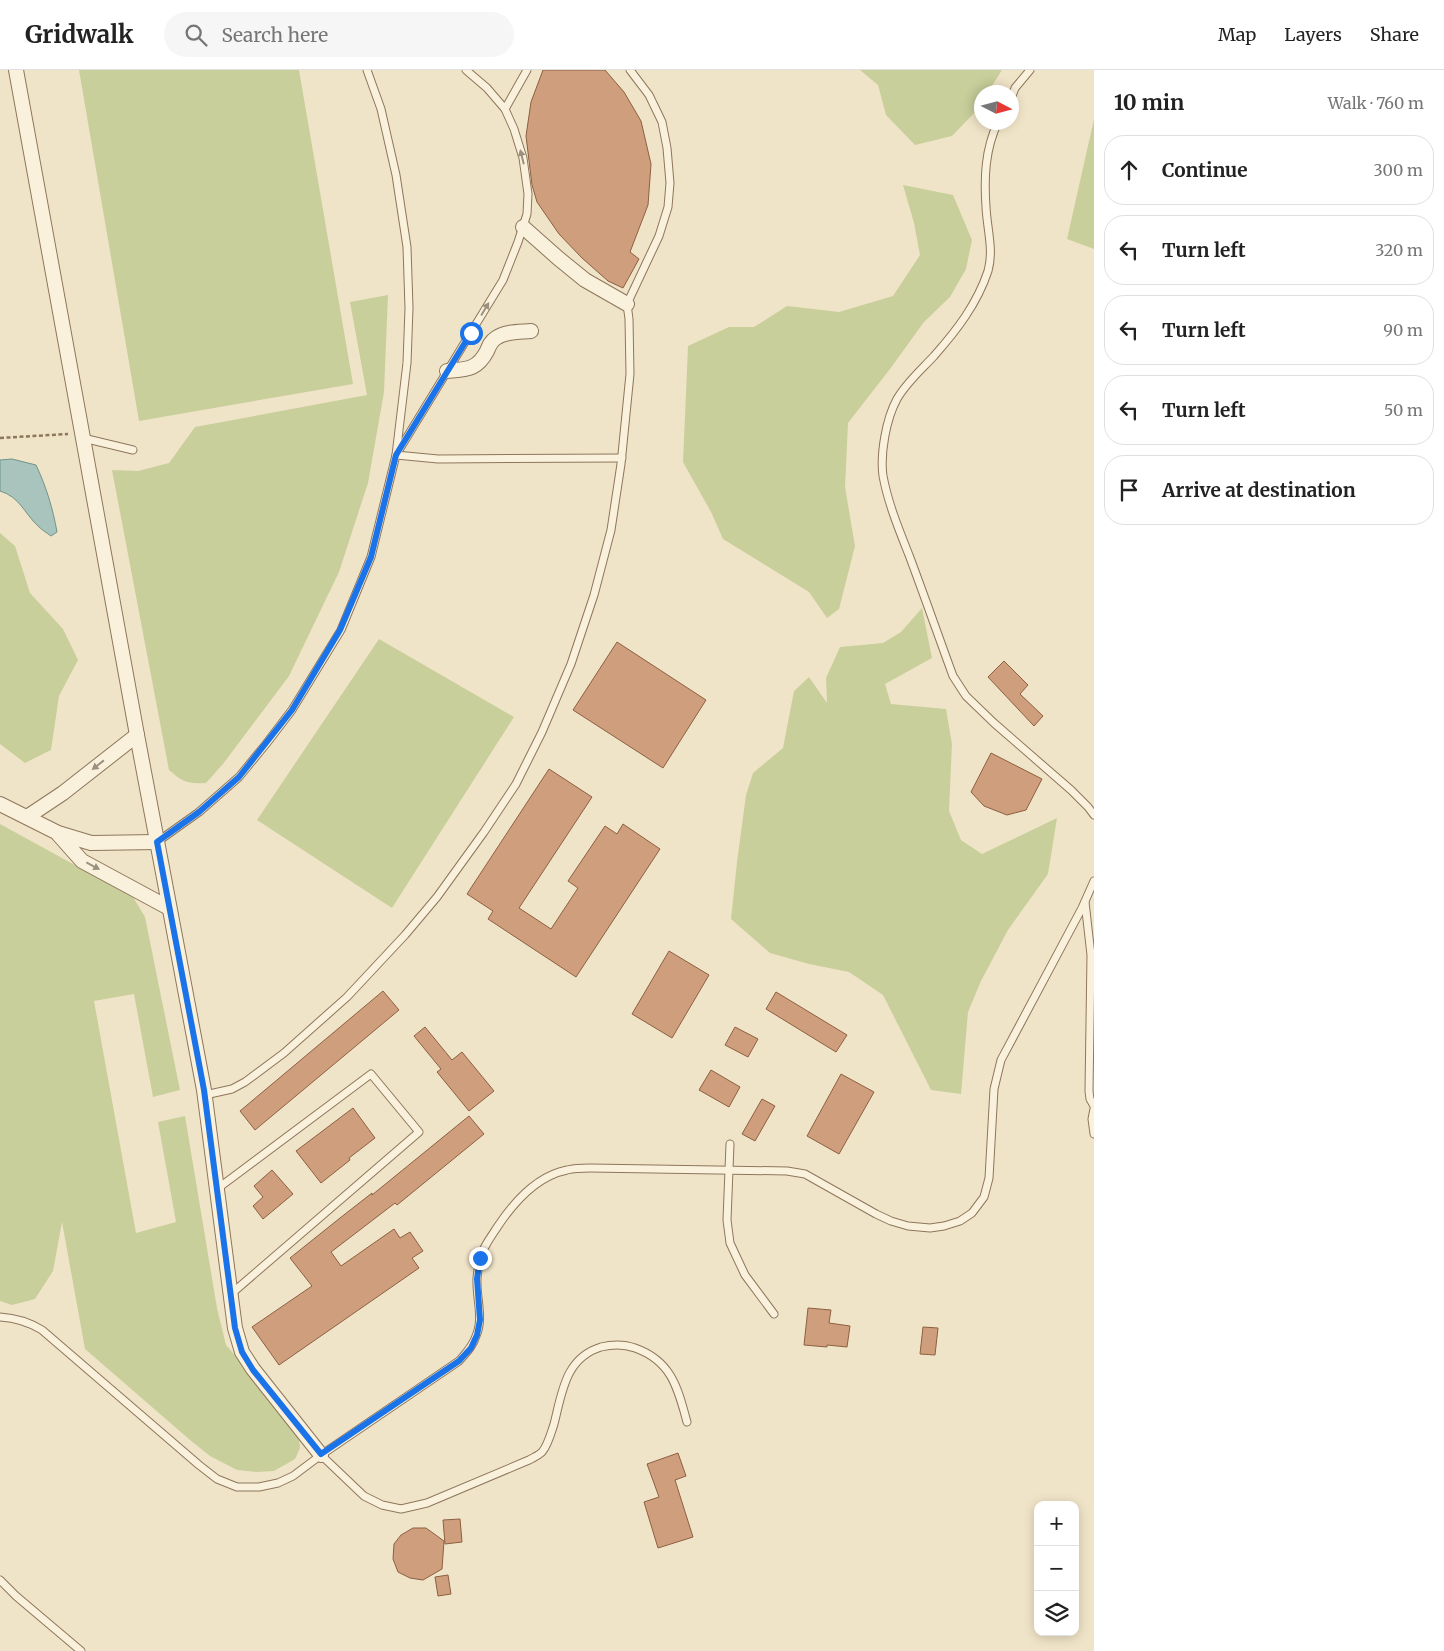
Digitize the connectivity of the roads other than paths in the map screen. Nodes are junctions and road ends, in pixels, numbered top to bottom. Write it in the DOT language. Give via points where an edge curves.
graph roads {
  1 [pos="16,70"];
  2 [pos="367,70"];
  3 [pos="466,70"];
  4 [pos="527,70"];
  5 [pos="630,70"];
  6 [pos="1030,70"];
  7 [pos="1018,85"];
  8 [pos="505,109"];
  9 [pos="994,130"];
  10 [pos="523,227"];
  11 [pos="627,304"];
  12 [pos="531,331"];
  13 [pos="447,372"];
  14 [pos="82,436"];
  15 [pos="133,450"];
  16 [pos="396,455"];
  17 [pos="622,458"];
  18 [pos="137,735"];
  19 [pos="0,804"];
  20 [pos="1094,815"];
  21 [pos="27,817"];
  22 [pos="58,833"];
  23 [pos="157,842"];
  24 [pos="1094,882"];
  25 [pos="1085,902"];
  26 [pos="170,908"];
  27 [pos="205,1095"];
  28 [pos="1094,1107"];
  29 [pos="1094,1134"];
  30 [pos="730,1144"];
  31 [pos="729,1169"];
  32 [pos="218,1189"];
  33 [pos="231,1294"];
  34 [pos="774,1314"];
  35 [pos="0,1317"];
  36 [pos="687,1422"];
  37 [pos="321,1454"];
  38 [pos="0,1580"];
  39 [pos="82,1651"];
  1 -- 14 [label="street"];
  2 -- 16 [label="lane" via="381,109 396,175 407,247 407,363"];
  3 -- 8 [label="lane"];
  4 -- 8 [label="lane"];
  5 -- 11 [label="lane" via="649,95 662,122 670,183 668,207 659,236"];
  6 -- 7 [label="lane"];
  10 -- 8 [label="lane, one-way" via="528,194 523,158"];
  9 -- 20 [label="lane" via="986,164 990,263 984,284 971,310 897,400 883,449 883,476 895,518 953,676 966,696 1071,790"];
  10 -- 11 [label="street" via="585,280"];
  13 -- 10 [label="lane, one-way" via="503,280"];
  11 -- 17 [label="lane" via="630,374"];
  12 -- 13 [label="street" via="496,337 475,366"];
  13 -- 16 [label="lane"];
  14 -- 15 [label="lane"];
  14 -- 18 [label="street"];
  16 -- 17 [label="lane" via="438,459"];
  16 -- 23 [label="lane" via="371,557 340,630 292,710 239,777 199,812"];
  17 -- 27 [label="lane" via="611,530 591,604 571,664 516,784 436,897 347,997 284,1053 245,1082 232,1089"];
  18 -- 21 [label="street, one-way"];
  18 -- 23 [label="street"];
  19 -- 21 [label="street"];
  21 -- 22 [label="street"];
  22 -- 23 [label="street" via="91,842"];
  22 -- 26 [label="street, one-way" via="82,861"];
  23 -- 26 [label="street"];
  24 -- 25 [label="lane"];
  25 -- 28 [label="lane" via="1091,955 1090,1099"];
  25 -- 31 [label="lane" via="1001,1060 994,1090 989,1178 984,1197 972,1213 944,1226 908,1226 891,1222 805,1174"];
  26 -- 27 [label="street"];
  27 -- 32 [label="street"];
  28 -- 29 [label="lane"];
  30 -- 31 [label="lane"];
  31 -- 34 [label="lane" via="730,1243 745,1275"];
  31 -- 37 [label="lane" via="566,1170 534,1186 519,1198 502,1220 480,1258 477,1279 480,1320 471,1348 459,1361"];
  32 -- 33 [label="street"];
  32 -- 33 [label="lane" via="371,1074 419,1132"];
  33 -- 37 [label="street" via="242,1352"];
  35 -- 37 [label="lane" via="18,1319 42,1330 218,1479 237,1486 259,1487 278,1483 293,1476"];
  36 -- 37 [label="lane" via="677,1386 667,1369 649,1353 612,1344 592,1350 575,1364 566,1377 550,1436 542,1452 427,1503 401,1509 382,1505 364,1496"];
  38 -- 39 [label="lane"];
}
